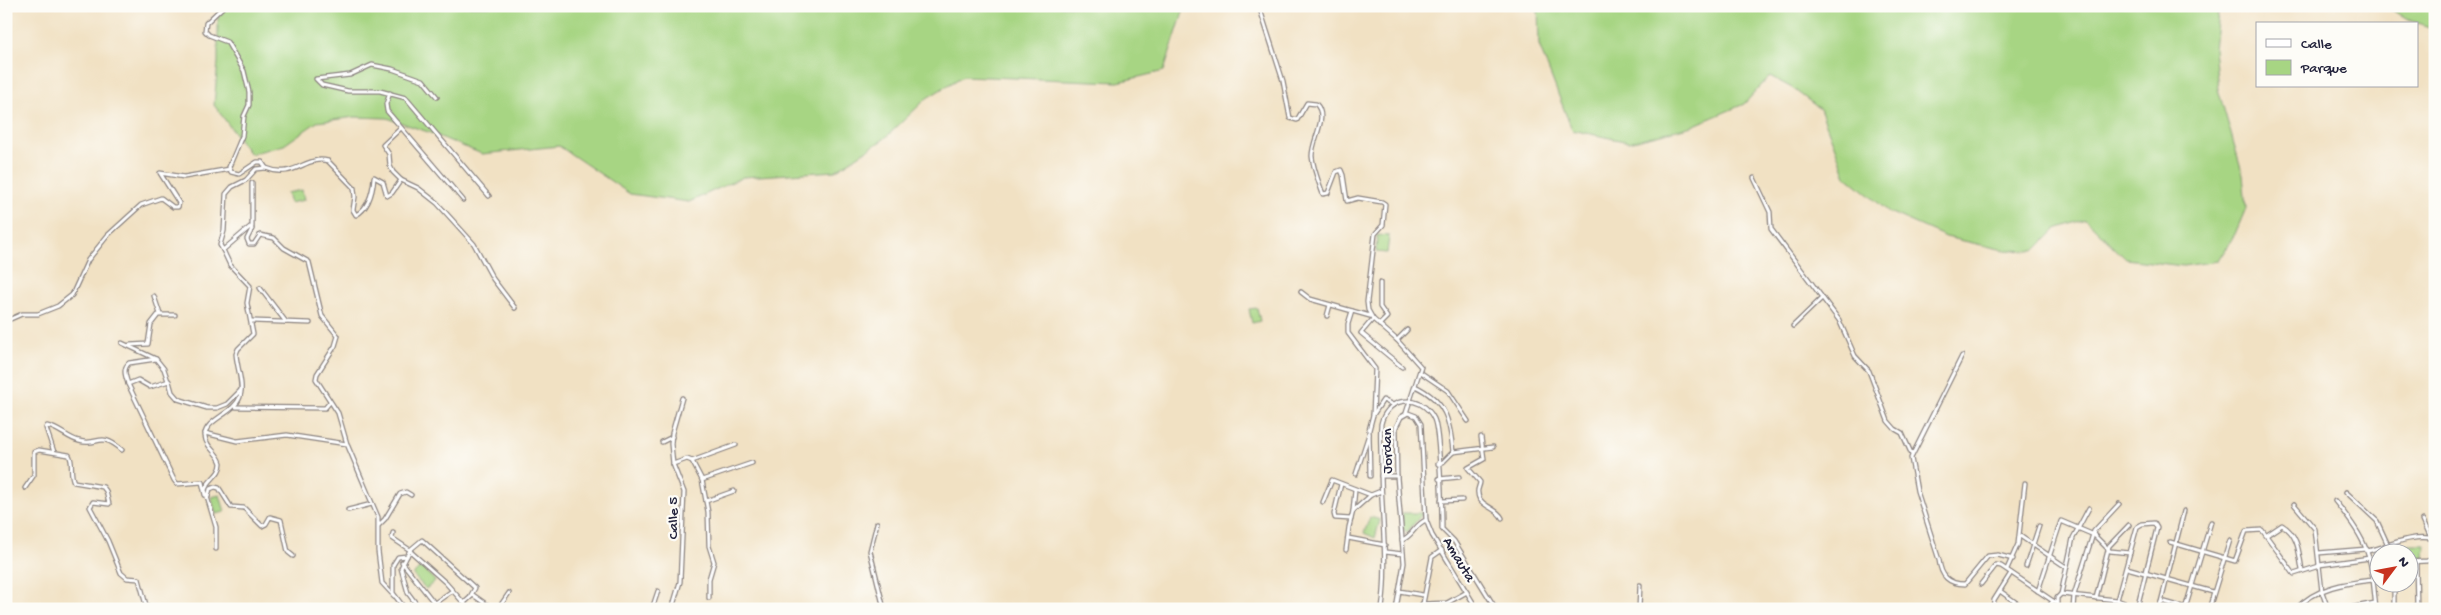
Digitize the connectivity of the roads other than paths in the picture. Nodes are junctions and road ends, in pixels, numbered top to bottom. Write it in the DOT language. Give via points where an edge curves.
graph roads {
  1 [pos="224,6"];
  2 [pos="1259,6"];
  3 [pos="390,93"];
  4 [pos="437,97"];
  5 [pos="402,128"];
  6 [pos="266,168"];
  7 [pos="230,169"];
  8 [pos="1754,178"];
  9 [pos="401,180"];
  10 [pos="252,183"];
  11 [pos="489,196"];
  12 [pos="463,200"];
  13 [pos="252,228"];
  14 [pos="223,250"];
  15 [pos="1380,283"];
  16 [pos="260,288"];
  17 [pos="1301,292"];
  18 [pos="154,296"];
  19 [pos="1822,298"];
  20 [pos="1330,305"];
  21 [pos="516,308"];
  22 [pos="1352,311"];
  23 [pos="160,314"];
  24 [pos="175,315"];
  25 [pos="1327,316"];
  26 [pos="1371,318"];
  27 [pos="6,321"];
  28 [pos="252,321"];
  29 [pos="286,322"];
  30 [pos="310,323"];
  31 [pos="1379,325"];
  32 [pos="1793,326"];
  33 [pos="1407,330"];
  34 [pos="1396,340"];
  35 [pos="122,343"];
  36 [pos="130,345"];
  37 [pos="1962,356"];
  38 [pos="156,359"];
  39 [pos="1402,367"];
  40 [pos="1420,372"];
  41 [pos="168,381"];
  42 [pos="128,384"];
  43 [pos="1415,386"];
  44 [pos="241,390"];
  45 [pos="682,398"];
  46 [pos="1409,401"];
  47 [pos="330,402"];
  48 [pos="1393,406"];
  49 [pos="236,407"];
  50 [pos="1406,413"];
  51 [pos="1373,415"];
  52 [pos="1468,421"];
  53 [pos="205,433"];
  54 [pos="1369,434"];
  55 [pos="1481,437"];
  56 [pos="672,438"];
  57 [pos="662,442"];
  58 [pos="347,444"];
  59 [pos="736,445"];
  60 [pos="1492,447"];
  61 [pos="1483,448"];
  62 [pos="122,450"];
  63 [pos="54,452"];
  64 [pos="1453,452"];
  65 [pos="1912,455"];
  66 [pos="692,462"];
  67 [pos="752,462"];
  68 [pos="673,464"];
  69 [pos="1438,464"];
  70 [pos="1356,474"];
  71 [pos="1370,476"];
  72 [pos="1380,476"];
  73 [pos="1397,476"];
  74 [pos="1459,477"];
  75 [pos="1439,479"];
  76 [pos="702,480"];
  77 [pos="2025,483"];
  78 [pos="1341,484"];
  79 [pos="25,488"];
  80 [pos="1355,490"];
  81 [pos="1382,491"];
  82 [pos="734,492"];
  83 [pos="2346,492"];
  84 [pos="411,495"];
  85 [pos="1371,495"];
  86 [pos="2433,496"];
  87 [pos="207,497"];
  88 [pos="1462,500"];
  89 [pos="706,501"];
  90 [pos="1440,501"];
  91 [pos="2435,501"];
  92 [pos="1323,502"];
  93 [pos="2335,502"];
  94 [pos="372,504"];
  95 [pos="2119,504"];
  96 [pos="2294,504"];
  97 [pos="2089,508"];
  98 [pos="348,510"];
  99 [pos="2184,510"];
  100 [pos="1354,511"];
  101 [pos="1502,518"];
  102 [pos="1351,519"];
  103 [pos="1426,520"];
  104 [pos="2423,520"];
  105 [pos="2211,522"];
  106 [pos="877,523"];
  107 [pos="378,525"];
  108 [pos="2129,525"];
  109 [pos="2039,526"];
  110 [pos="2077,528"];
  111 [pos="393,533"];
  112 [pos="2092,535"];
  113 [pos="2267,535"];
  114 [pos="2020,536"];
  115 [pos="1348,538"];
  116 [pos="2433,539"];
  117 [pos="1402,540"];
  118 [pos="2230,540"];
  119 [pos="2170,542"];
  120 [pos="2386,542"];
  121 [pos="2402,542"];
  122 [pos="2033,544"];
  123 [pos="2176,544"];
  124 [pos="1385,545"];
  125 [pos="216,549"];
  126 [pos="1346,550"];
  127 [pos="1442,550"];
  128 [pos="2108,550"];
  129 [pos="2202,550"];
  130 [pos="2367,550"];
  131 [pos="410,551"];
  132 [pos="1385,552"];
  133 [pos="2131,553"];
  134 [pos="2318,553"];
  135 [pos="1403,554"];
  136 [pos="2050,555"];
  137 [pos="293,556"];
  138 [pos="407,556"];
  139 [pos="2225,558"];
  140 [pos="2368,558"];
  141 [pos="2435,558"];
  142 [pos="2013,559"];
  143 [pos="402,562"];
  144 [pos="2418,562"];
  145 [pos="2319,565"];
  146 [pos="2026,566"];
  147 [pos="2066,567"];
  148 [pos="2127,568"];
  149 [pos="2007,569"];
  150 [pos="2302,570"];
  151 [pos="2011,573"];
  152 [pos="2147,574"];
  153 [pos="2166,580"];
  154 [pos="2368,581"];
  155 [pos="1981,584"];
  156 [pos="1640,585"];
  157 [pos="2191,587"];
  158 [pos="452,591"];
  159 [pos="658,591"];
  160 [pos="1399,591"];
  161 [pos="2000,591"];
  162 [pos="2322,591"];
  163 [pos="1466,592"];
  164 [pos="2038,592"];
  165 [pos="2213,592"];
  166 [pos="2375,592"];
  167 [pos="2394,592"];
  168 [pos="2417,592"];
  169 [pos="509,593"];
  170 [pos="2061,594"];
  171 [pos="471,595"];
  172 [pos="1423,595"];
  173 [pos="2074,595"];
  174 [pos="394,596"];
  175 [pos="709,598"];
  176 [pos="2096,598"];
  177 [pos="2117,600"];
  178 [pos="2054,602"];
  179 [pos="2161,602"];
  180 [pos="2375,602"];
  181 [pos="464,603"];
  182 [pos="1447,603"];
  183 [pos="435,604"];
  184 [pos="1422,604"];
  185 [pos="2138,608"];
  186 [pos="2185,608"];
  187 [pos="146,609"];
  188 [pos="405,609"];
  189 [pos="420,609"];
  190 [pos="426,609"];
  191 [pos="437,609"];
  192 [pos="469,609"];
  193 [pos="493,609"];
  194 [pos="498,609"];
  195 [pos="652,609"];
  196 [pos="672,609"];
  197 [pos="884,609"];
  198 [pos="1382,609"];
  199 [pos="1396,609"];
  200 [pos="1422,609"];
  201 [pos="1447,609"];
  202 [pos="1477,609"];
  203 [pos="1496,609"];
  204 [pos="1639,609"];
  205 [pos="1993,609"];
  206 [pos="2025,609"];
  207 [pos="2047,609"];
  208 [pos="2057,609"];
  209 [pos="2073,609"];
  210 [pos="2158,609"];
  211 [pos="2190,609"];
  212 [pos="2209,609"];
  213 [pos="2296,609"];
  214 [pos="2328,609"];
  215 [pos="2344,609"];
  216 [pos="2376,609"];
  217 [pos="2394,609"];
  218 [pos="2417,609"];
  1 -- 7 [label="street" via="206,23 205,31 224,39 229,45 245,73 250,98 242,136"];
  2 -- 26 [label="street" via="1283,81 1290,118 1296,120 1307,103 1316,104 1321,110 1312,156 1323,194 1328,193 1336,172 1341,170 1347,201 1358,198 1385,204 1383,225 1375,234 1372,250 1366,302"];
  3 -- 4 [label="street" via="348,91 322,85 316,79 350,75 372,65 423,80"];
  3 -- 5 [label="street" via="386,109"];
  3 -- 11 [label="street" via="409,100"];
  5 -- 9 [label="street" via="383,146 389,154 390,168"];
  5 -- 12 [label="street"];
  6 -- 7 [label="street" via="259,162 242,174"];
  6 -- 9 [label="street" via="283,172 316,160 328,161 354,188 352,210 356,215 363,210 370,196 374,177 383,182 387,196"];
  6 -- 14 [label="street" via="256,169 226,194 220,245"];
  7 -- 27 [label="street" via="184,177 160,172 179,203 178,207 161,198 141,205 99,246 81,271 72,295 58,306 38,314 22,314"];
  8 -- 19 [label="street" via="1770,212 1771,229"];
  9 -- 21 [label="street" via="438,203 474,244 493,279"];
  10 -- 13 [label="street"];
  13 -- 14 [label="street" via="246,229"];
  13 -- 47 [label="street" via="247,239 249,244 254,244 260,235 270,236 309,262 324,320 338,336 315,376"];
  14 -- 28 [label="street" via="230,265 250,286 247,304"];
  15 -- 31 [label="street" via="1380,307 1387,317"];
  16 -- 29 [label="street"];
  17 -- 20 [label="street"];
  18 -- 23 [label="street"];
  19 -- 32 [label="street"];
  19 -- 65 [label="street" via="1839,320 1855,356 1869,371 1888,421 1902,433"];
  20 -- 22 [label="street"];
  20 -- 25 [label="street"];
  22 -- 26 [label="street"];
  22 -- 51 [label="street" via="1348,333 1375,369"];
  23 -- 24 [label="street"];
  23 -- 36 [label="street" via="151,324 148,344"];
  26 -- 31 [label="street"];
  26 -- 39 [label="street" via="1361,333"];
  28 -- 29 [label="street"];
  28 -- 44 [label="street" via="252,336 236,354"];
  29 -- 30 [label="street"];
  31 -- 34 [label="street"];
  33 -- 34 [label="street"];
  34 -- 40 [label="street" via="1419,363"];
  35 -- 36 [label="street"];
  36 -- 38 [label="street"];
  37 -- 65 [label="street"];
  38 -- 41 [label="street"];
  38 -- 42 [label="street" via="129,363 125,370"];
  40 -- 43 [label="street"];
  40 -- 52 [label="street" via="1448,391"];
  41 -- 42 [label="street" via="150,387 138,380"];
  41 -- 44 [label="street" via="178,400 207,408 224,405"];
  42 -- 87 [label="street" via="174,480 177,484 202,482"];
  43 -- 46 [label="street"];
  43 -- 64 [label="street" via="1433,396 1446,413"];
  44 -- 49 [label="street"];
  45 -- 56 [label="street, Calle 5"];
  46 -- 48 [label="street"];
  46 -- 50 [label="street"];
  46 -- 69 [label="street" via="1422,404 1433,418"];
  47 -- 49 [label="street" via="325,408"];
  47 -- 58 [label="street" via="338,413"];
  48 -- 51 [label="street" via="1383,400"];
  48 -- 72 [label="street" via="1382,422"];
  49 -- 53 [label="street" via="208,426"];
  50 -- 73 [label="street, Jordan" via="1396,427"];
  50 -- 103 [label="street, Jordan" via="1416,416 1421,424"];
  51 -- 54 [label="street"];
  53 -- 58 [label="street" via="237,442 287,435"];
  53 -- 87 [label="street" via="206,443 219,456 221,465 219,472 206,485"];
  54 -- 70 [label="street"];
  54 -- 71 [label="street"];
  55 -- 61 [label="street"];
  56 -- 57 [label="street"];
  56 -- 68 [label="street, Calle 5"];
  58 -- 94 [label="street"];
  59 -- 66 [label="street"];
  60 -- 61 [label="street"];
  61 -- 64 [label="street"];
  61 -- 101 [label="street" via="1484,459 1468,468 1480,482 1480,500 1499,512"];
  62 -- 63 [label="street" via="111,440 77,441 47,426"];
  63 -- 79 [label="street" via="34,452 34,475"];
  63 -- 187 [label="street" via="71,457 74,482 98,484 106,491 108,504 92,502 90,508 121,573 127,578 139,579"];
  64 -- 69 [label="street"];
  65 -- 142 [label="street" via="1917,491 1942,575 1953,582 1965,584 1988,556"];
  66 -- 68 [label="street" via="687,459"];
  66 -- 76 [label="street"];
  67 -- 76 [label="street"];
  68 -- 196 [label="street, Calle 5" via="684,492 680,582"];
  69 -- 75 [label="street"];
  72 -- 73 [label="street"];
  72 -- 81 [label="street"];
  73 -- 117 [label="street, Jordan"];
  74 -- 75 [label="street"];
  75 -- 90 [label="street"];
  76 -- 89 [label="street"];
  77 -- 114 [label="street"];
  78 -- 80 [label="street"];
  78 -- 92 [label="street" via="1332,480"];
  78 -- 102 [label="street" via="1335,518"];
  80 -- 85 [label="street"];
  80 -- 100 [label="street"];
  81 -- 85 [label="street"];
  81 -- 124 [label="street"];
  82 -- 89 [label="street"];
  83 -- 120 [label="street" via="2377,521"];
  84 -- 107 [label="street" via="406,492 400,494 386,519"];
  85 -- 100 [label="street"];
  86 -- 91 [label="street"];
  87 -- 125 [label="street" via="216,527"];
  87 -- 137 [label="street" via="215,486 231,507 244,508 262,526 270,517 281,520 288,552"];
  88 -- 90 [label="street"];
  89 -- 175 [label="street" via="709,546 714,562 709,579"];
  90 -- 203 [label="street" via="1444,532 1454,541"];
  93 -- 130 [label="street" via="2354,524"];
  94 -- 98 [label="street"];
  94 -- 107 [label="street"];
  95 -- 112 [label="street"];
  96 -- 134 [label="street" via="2315,530"];
  97 -- 110 [label="street"];
  99 -- 123 [label="street"];
  100 -- 102 [label="street"];
  102 -- 115 [label="street"];
  103 -- 117 [label="street"];
  103 -- 127 [label="street, Amauta"];
  104 -- 116 [label="street"];
  105 -- 129 [label="street"];
  106 -- 197 [label="street" via="870,551"];
  107 -- 174 [label="street" via="382,583"];
  108 -- 128 [label="street" via="2111,542"];
  109 -- 122 [label="street"];
  110 -- 112 [label="street"];
  110 -- 136 [label="street" via="2061,521"];
  110 -- 147 [label="street"];
  111 -- 131 [label="street" via="392,538"];
  112 -- 128 [label="street"];
  112 -- 173 [label="street"];
  113 -- 139 [label="street" via="2262,530 2246,531 2238,559"];
  113 -- 150 [label="street" via="2294,574"];
  113 -- 150 [label="street" via="2282,525 2287,528 2298,544"];
  114 -- 122 [label="street"];
  114 -- 142 [label="street"];
  115 -- 124 [label="street"];
  115 -- 126 [label="street"];
  116 -- 121 [label="street" via="2416,538"];
  117 -- 135 [label="street, Jordan"];
  118 -- 139 [label="street"];
  119 -- 123 [label="street"];
  122 -- 136 [label="street"];
  122 -- 146 [label="street"];
  123 -- 129 [label="street"];
  123 -- 153 [label="street"];
  124 -- 132 [label="street"];
  127 -- 163 [label="street, Amauta"];
  127 -- 172 [label="street" via="1432,557"];
  128 -- 133 [label="street"];
  128 -- 176 [label="street"];
  129 -- 139 [label="street"];
  129 -- 157 [label="street"];
  130 -- 134 [label="street"];
  131 -- 138 [label="street"];
  131 -- 158 [label="street"];
  131 -- 171 [label="street" via="423,541 475,588"];
  132 -- 135 [label="street"];
  132 -- 198 [label="street"];
  133 -- 148 [label="street"];
  133 -- 152 [label="street" via="2137,527 2154,523 2157,528"];
  134 -- 145 [label="street"];
  135 -- 160 [label="street, Jordan"];
  136 -- 147 [label="street"];
  136 -- 164 [label="street"];
  138 -- 143 [label="street"];
  138 -- 174 [label="street" via="398,557 394,562"];
  139 -- 165 [label="street"];
  140 -- 145 [label="street"];
  141 -- 144 [label="street"];
  142 -- 149 [label="street"];
  143 -- 183 [label="street"];
  143 -- 189 [label="street" via="406,588"];
  145 -- 150 [label="street"];
  145 -- 162 [label="street"];
  147 -- 170 [label="street"];
  148 -- 152 [label="street"];
  148 -- 177 [label="street"];
  149 -- 151 [label="street"];
  149 -- 155 [label="street" via="1996,565"];
  151 -- 161 [label="street"];
  151 -- 164 [label="street"];
  152 -- 153 [label="street"];
  152 -- 185 [label="street"];
  153 -- 157 [label="street"];
  153 -- 179 [label="street"];
  154 -- 162 [label="street"];
  156 -- 204 [label="street"];
  157 -- 165 [label="street"];
  157 -- 186 [label="street"];
  158 -- 181 [label="street"];
  158 -- 183 [label="street"];
  159 -- 195 [label="street"];
  160 -- 172 [label="street"];
  160 -- 199 [label="street, Jordan"];
  161 -- 205 [label="street"];
  161 -- 206 [label="street"];
  162 -- 213 [label="street"];
  162 -- 214 [label="street"];
  163 -- 182 [label="street"];
  163 -- 202 [label="street, Amauta"];
  164 -- 178 [label="street"];
  165 -- 212 [label="street"];
  166 -- 180 [label="street"];
  167 -- 217 [label="street"];
  168 -- 218 [label="street"];
  169 -- 194 [label="street"];
  170 -- 173 [label="street"];
  170 -- 178 [label="street"];
  171 -- 181 [label="street"];
  171 -- 193 [label="street"];
  172 -- 184 [label="street"];
  173 -- 176 [label="street"];
  173 -- 209 [label="street"];
  174 -- 188 [label="street"];
  176 -- 177 [label="street"];
  177 -- 185 [label="street"];
  178 -- 207 [label="street"];
  178 -- 208 [label="street"];
  179 -- 186 [label="street"];
  179 -- 210 [label="street"];
  180 -- 215 [label="street"];
  180 -- 216 [label="street"];
  181 -- 192 [label="street"];
  182 -- 184 [label="street"];
  182 -- 201 [label="street"];
  183 -- 190 [label="street"];
  183 -- 191 [label="street"];
  184 -- 200 [label="street"];
  186 -- 211 [label="street"];
}
